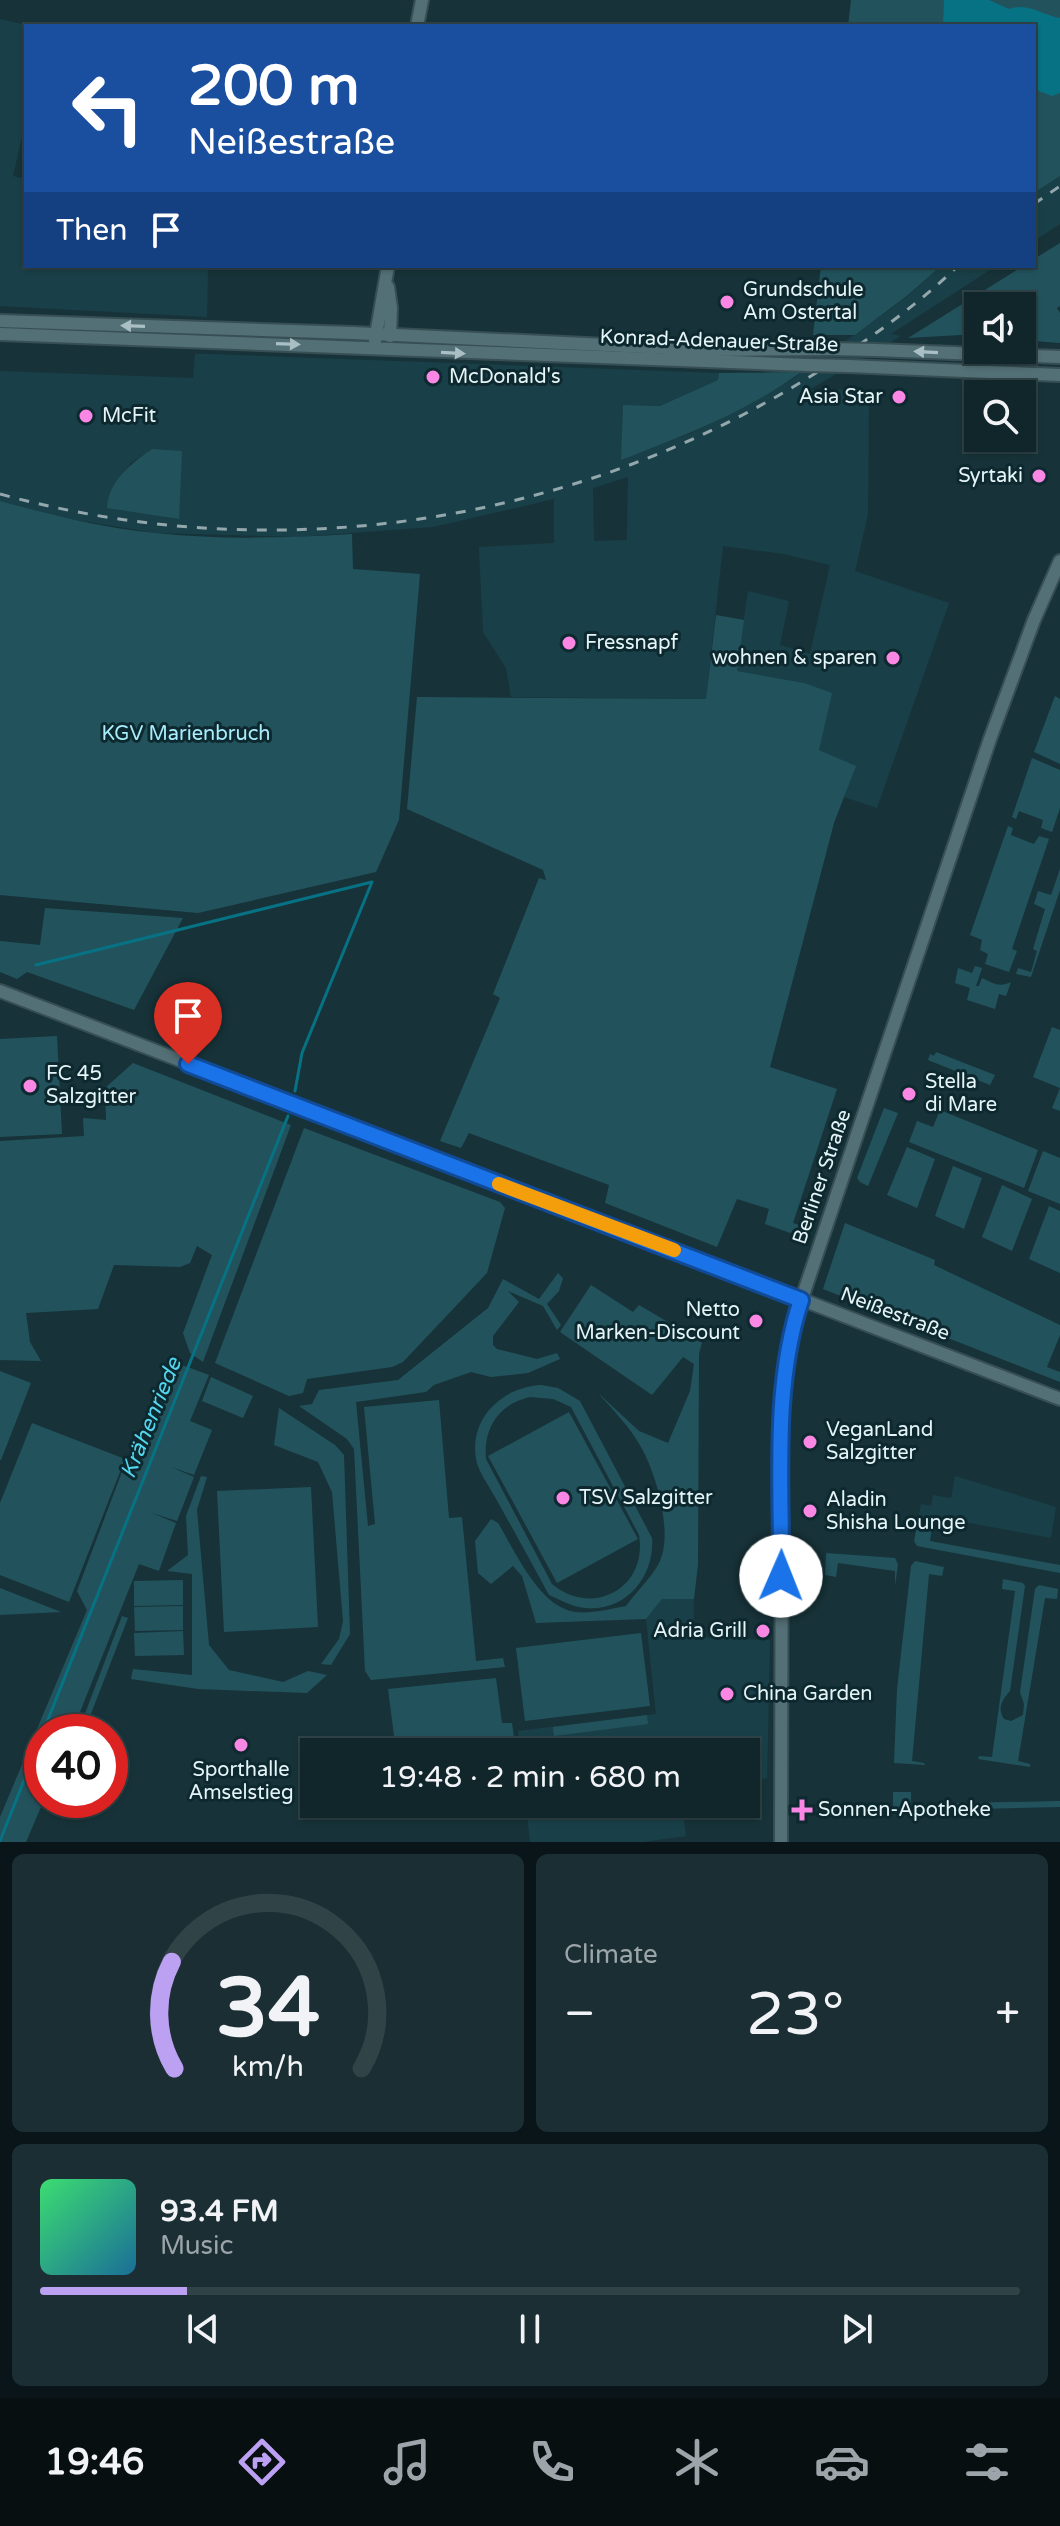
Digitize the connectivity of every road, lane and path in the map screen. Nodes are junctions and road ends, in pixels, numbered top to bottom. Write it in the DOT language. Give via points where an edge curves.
graph roads {
  1 [pos="422,0"];
  2 [pos="417,24"];
  3 [pos="388,273"];
  4 [pos="0,321"];
  5 [pos="0,334"];
  6 [pos="390,336"];
  7 [pos="375,341"];
  8 [pos="1060,357"];
  9 [pos="1060,375"];
  10 [pos="1060,561"];
  11 [pos="0,991"];
  12 [pos="801,1300"];
  13 [pos="1060,1399"];
  14 [pos="779,1840"];
  1 -- 2 [label="street"];
  3 -- 6 [label="street"];
  3 -- 7 [label="street"];
  7 -- 4 [label="street, Konrad-Adenauer-Straße, one-way"];
  5 -- 7 [label="street, Konrad-Adenauer-Straße, one-way"];
  6 -- 7 [label="street"];
  8 -- 6 [label="street, Konrad-Adenauer-Straße, one-way, bridge"];
  7 -- 9 [label="street, Konrad-Adenauer-Straße, one-way, bridge" via="479,354"];
  10 -- 12 [label="street, Berliner Straße" via="994,727"];
  11 -- 12 [label="street, Neißestraße"];
  12 -- 13 [label="street, Neißestraße"];
  12 -- 14 [label="street, Berliner Straße" via="785,1371 782,1415"];
}
